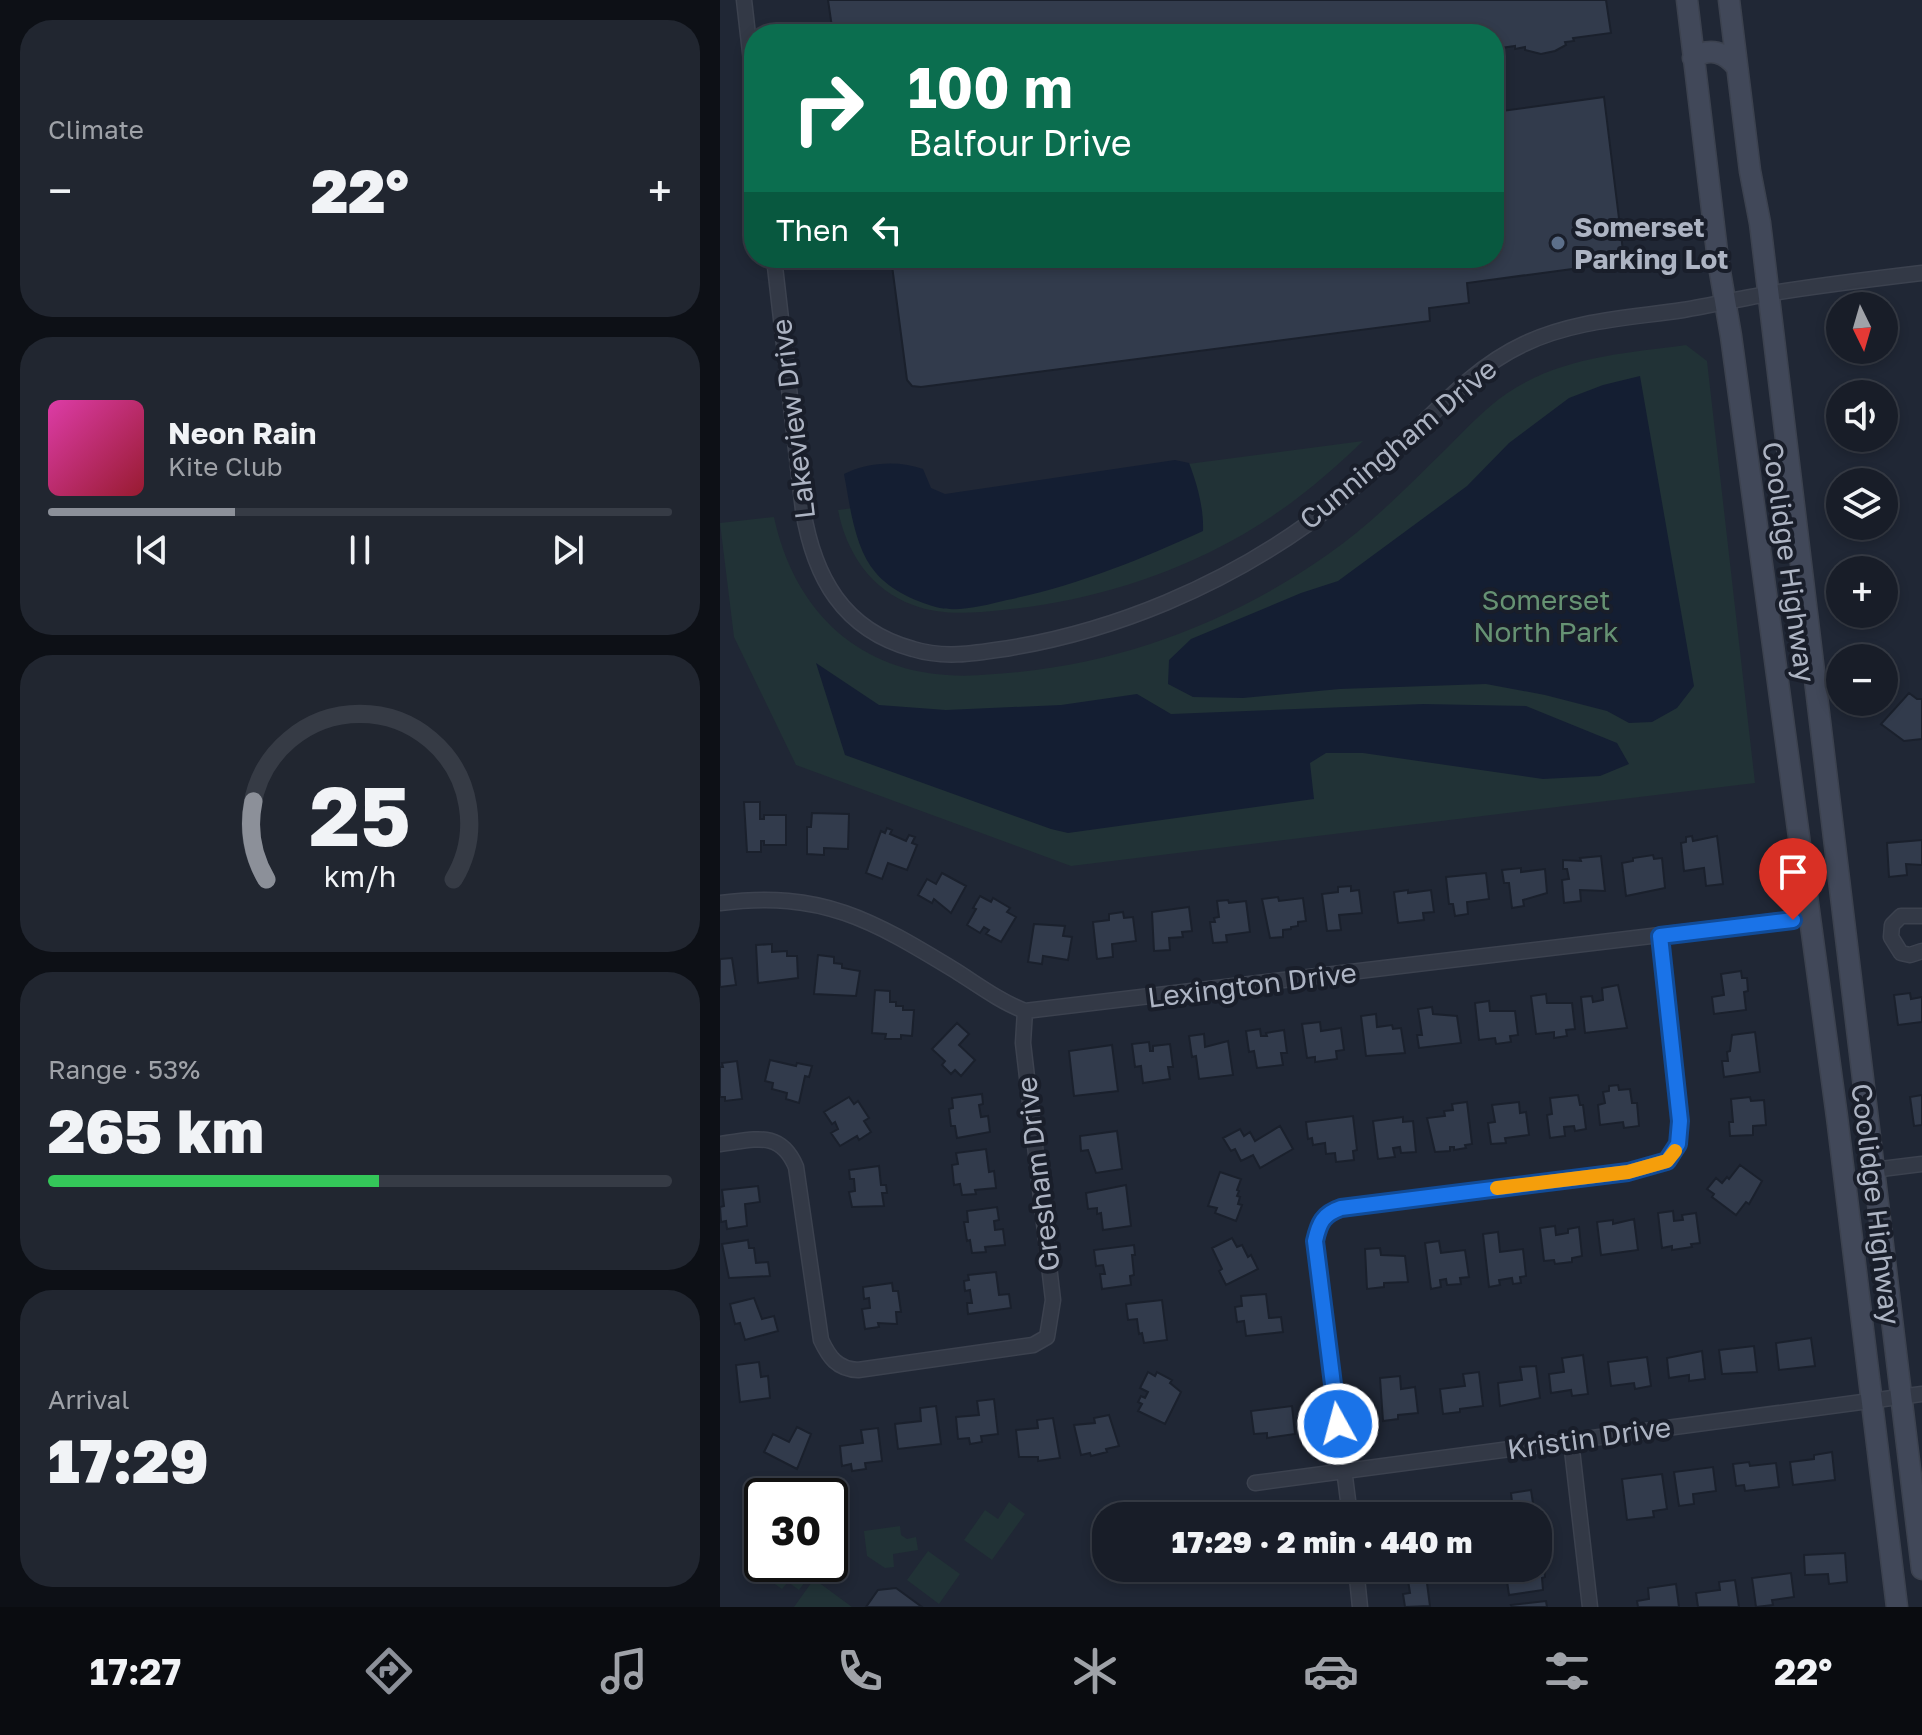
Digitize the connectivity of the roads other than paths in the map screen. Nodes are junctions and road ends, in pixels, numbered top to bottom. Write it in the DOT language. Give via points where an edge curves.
graph roads {
  1 [pos="744,0"];
  2 [pos="1687,0"];
  3 [pos="1729,0"];
  4 [pos="747,24"];
  5 [pos="1693,58"];
  6 [pos="1737,67"];
  7 [pos="775,268"];
  8 [pos="1922,273"];
  9 [pos="1768,294"];
  10 [pos="1725,303"];
  11 [pos="822,577"];
  12 [pos="1792,792"];
  13 [pos="1829,800"];
  14 [pos="1804,876"];
  15 [pos="1839,885"];
  16 [pos="720,903"];
  17 [pos="1922,916"];
  18 [pos="1810,917"];
  19 [pos="1660,936"];
  20 [pos="1922,951"];
  21 [pos="1025,1011"];
  22 [pos="720,1144"];
  23 [pos="1922,1164"];
  24 [pos="1844,1166"];
  25 [pos="1873,1170"];
  26 [pos="1922,1394"];
  27 [pos="1901,1397"];
  28 [pos="1872,1401"];
  29 [pos="1571,1441"];
  30 [pos="1344,1471"];
  31 [pos="1255,1483"];
  32 [pos="1348,1502"];
  33 [pos="1922,1569"];
  34 [pos="1357,1582"];
  35 [pos="1360,1607"];
  36 [pos="1590,1607"];
  37 [pos="1897,1607"];
  1 -- 4 [label="street"];
  2 -- 5 [label="main road, Coolidge Highway"];
  3 -- 6 [label="main road, Coolidge Highway"];
  5 -- 6 [label="main road" via="1719,53"];
  5 -- 10 [label="main road, Coolidge Highway"];
  6 -- 9 [label="main road, Coolidge Highway"];
  7 -- 11 [label="street, Lakeview Drive" via="803,510"];
  8 -- 9 [label="street, Cunningham Drive"];
  9 -- 10 [label="street, Cunningham Drive"];
  9 -- 13 [label="main road, Coolidge Highway"];
  10 -- 11 [label="street, Cunningham Drive" via="1575,326 1523,344 1475,374 1369,474 1286,538 1188,593 1100,626 1037,643 935,654 872,632 844,608"];
  10 -- 12 [label="main road, Coolidge Highway"];
  12 -- 13 [label="main road" via="1807,806"];
  12 -- 14 [label="main road, Coolidge Highway"];
  13 -- 15 [label="main road, Coolidge Highway"];
  14 -- 15 [label="main road" via="1824,873"];
  14 -- 18 [label="main road, Coolidge Highway"];
  15 -- 25 [label="main road, Coolidge Highway"];
  16 -- 21 [label="street" via="785,900 864,919"];
  17 -- 20 [label="street" via="1901,916 1892,925 1891,937 1901,953"];
  18 -- 19 [label="street, Lexington Drive"];
  18 -- 24 [label="main road, Coolidge Highway"];
  19 -- 21 [label="street, Lexington Drive"];
  19 -- 30 [label="street" via="1680,1121 1678,1144 1667,1161 1628,1172 1341,1208 1318,1225 1315,1241"];
  21 -- 22 [label="street, Gresham Drive" via="1023,1043 1053,1300 1047,1337 1022,1347 846,1370 821,1340 791,1154 777,1141"];
  23 -- 25 [label="street"];
  24 -- 25 [label="main road" via="1856,1174"];
  24 -- 28 [label="main road, Coolidge Highway"];
  25 -- 27 [label="main road, Coolidge Highway"];
  26 -- 27 [label="street, Kristin Drive"];
  27 -- 28 [label="street, Kristin Drive"];
  27 -- 33 [label="main road, Coolidge Highway"];
  28 -- 29 [label="street, Kristin Drive"];
  28 -- 37 [label="main road, Coolidge Highway"];
  29 -- 30 [label="street, Kristin Drive"];
  29 -- 36 [label="street"];
  30 -- 31 [label="street, Kristin Drive"];
  30 -- 32 [label="street"];
  34 -- 35 [label="street"];
}
